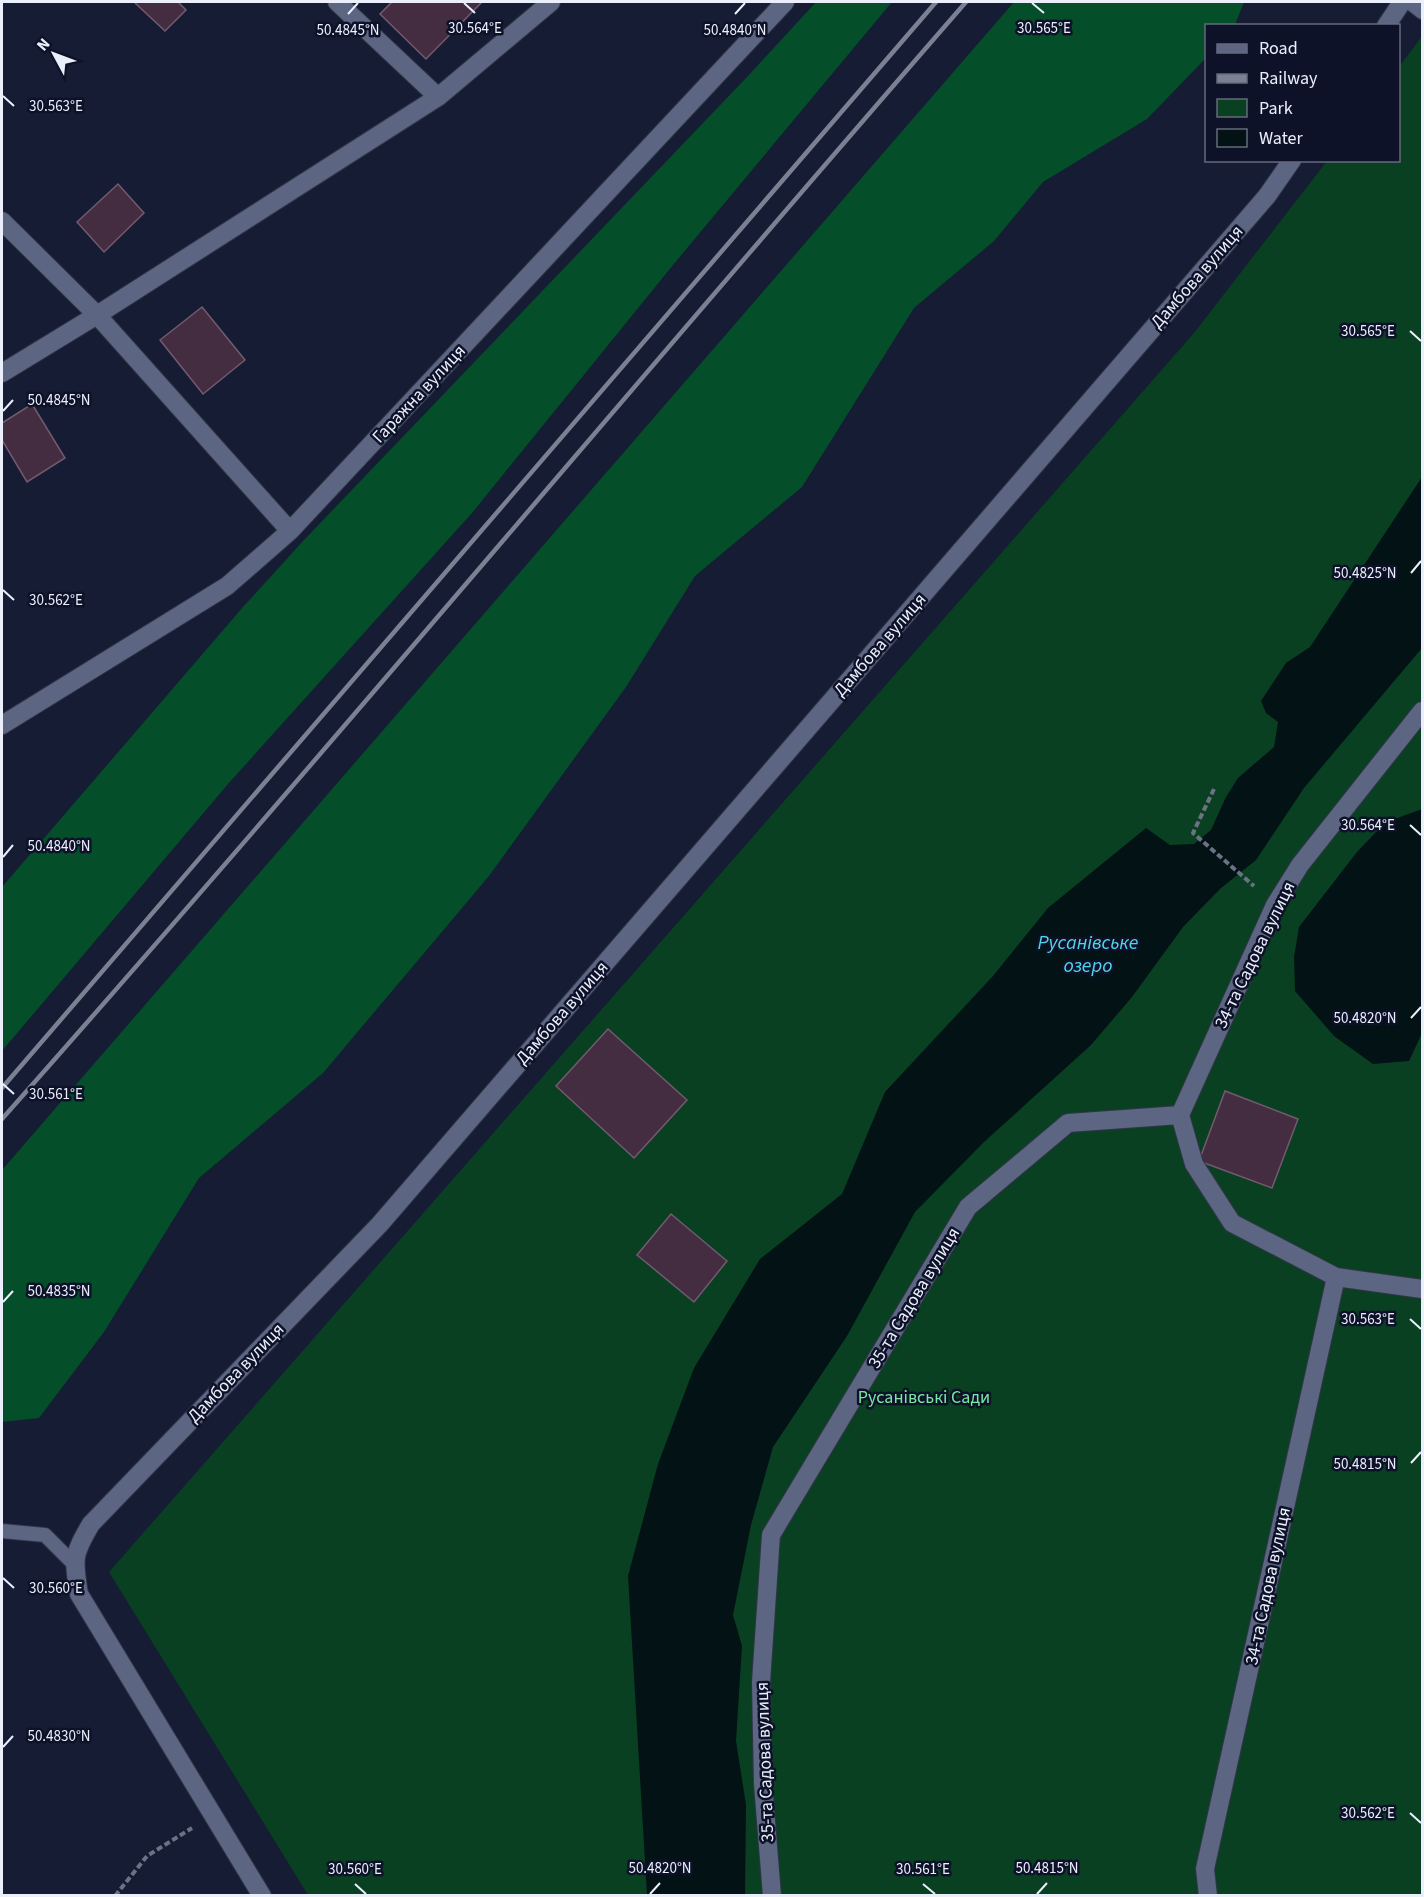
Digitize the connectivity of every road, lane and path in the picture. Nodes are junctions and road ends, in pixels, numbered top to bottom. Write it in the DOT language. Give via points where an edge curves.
graph roads {
  1 [pos="337,2"];
  2 [pos="551,2"];
  3 [pos="785,2"];
  4 [pos="1402,2"];
  5 [pos="1409,2"];
  6 [pos="1422,12"];
  7 [pos="1387,24"];
  8 [pos="438,97"];
  9 [pos="1291,162"];
  10 [pos="2,221"];
  11 [pos="97,315"];
  12 [pos="2,373"];
  13 [pos="290,531"];
  14 [pos="1422,711"];
  15 [pos="2,726"];
  16 [pos="1214,789"];
  17 [pos="1247,879"];
  18 [pos="1180,1115"];
  19 [pos="1336,1277"];
  20 [pos="1422,1289"];
  21 [pos="2,1531"];
  22 [pos="74,1564"];
  23 [pos="213,1815"];
  24 [pos="115,1896"];
  25 [pos="262,1896"];
  26 [pos="772,1896"];
  27 [pos="1208,1896"];
  1 -- 8 [label="street"];
  2 -- 8 [label="street"];
  3 -- 13 [label="street, Гаражна вулиця"];
  4 -- 7 [label="street"];
  5 -- 6 [label="lane"];
  8 -- 11 [label="street"];
  9 -- 22 [label="street, Дамбова вулиця" via="1259,206 380,1224 92,1524 80,1543"];
  10 -- 11 [label="street"];
  11 -- 12 [label="street"];
  11 -- 13 [label="street"];
  13 -- 15 [label="street, Гаражна вулиця" via="227,586"];
  14 -- 18 [label="street, 34-та Садова вулиця" via="1300,865 1275,905"];
  16 -- 17 [label="path" via="1193,833"];
  18 -- 19 [label="street" via="1194,1164 1232,1223"];
  18 -- 26 [label="street, 35-та Садова вулиця" via="1068,1123 968,1208 771,1535 761,1682 763,1784"];
  19 -- 20 [label="street"];
  19 -- 27 [label="street, 34-та Садова вулиця" via="1205,1869"];
  21 -- 22 [label="lane" via="45,1535"];
  22 -- 23 [label="street, Дамбова вулиця" via="79,1594"];
  23 -- 24 [label="path" via="147,1856"];
  23 -- 25 [label="street, Дамбова вулиця"];
}
